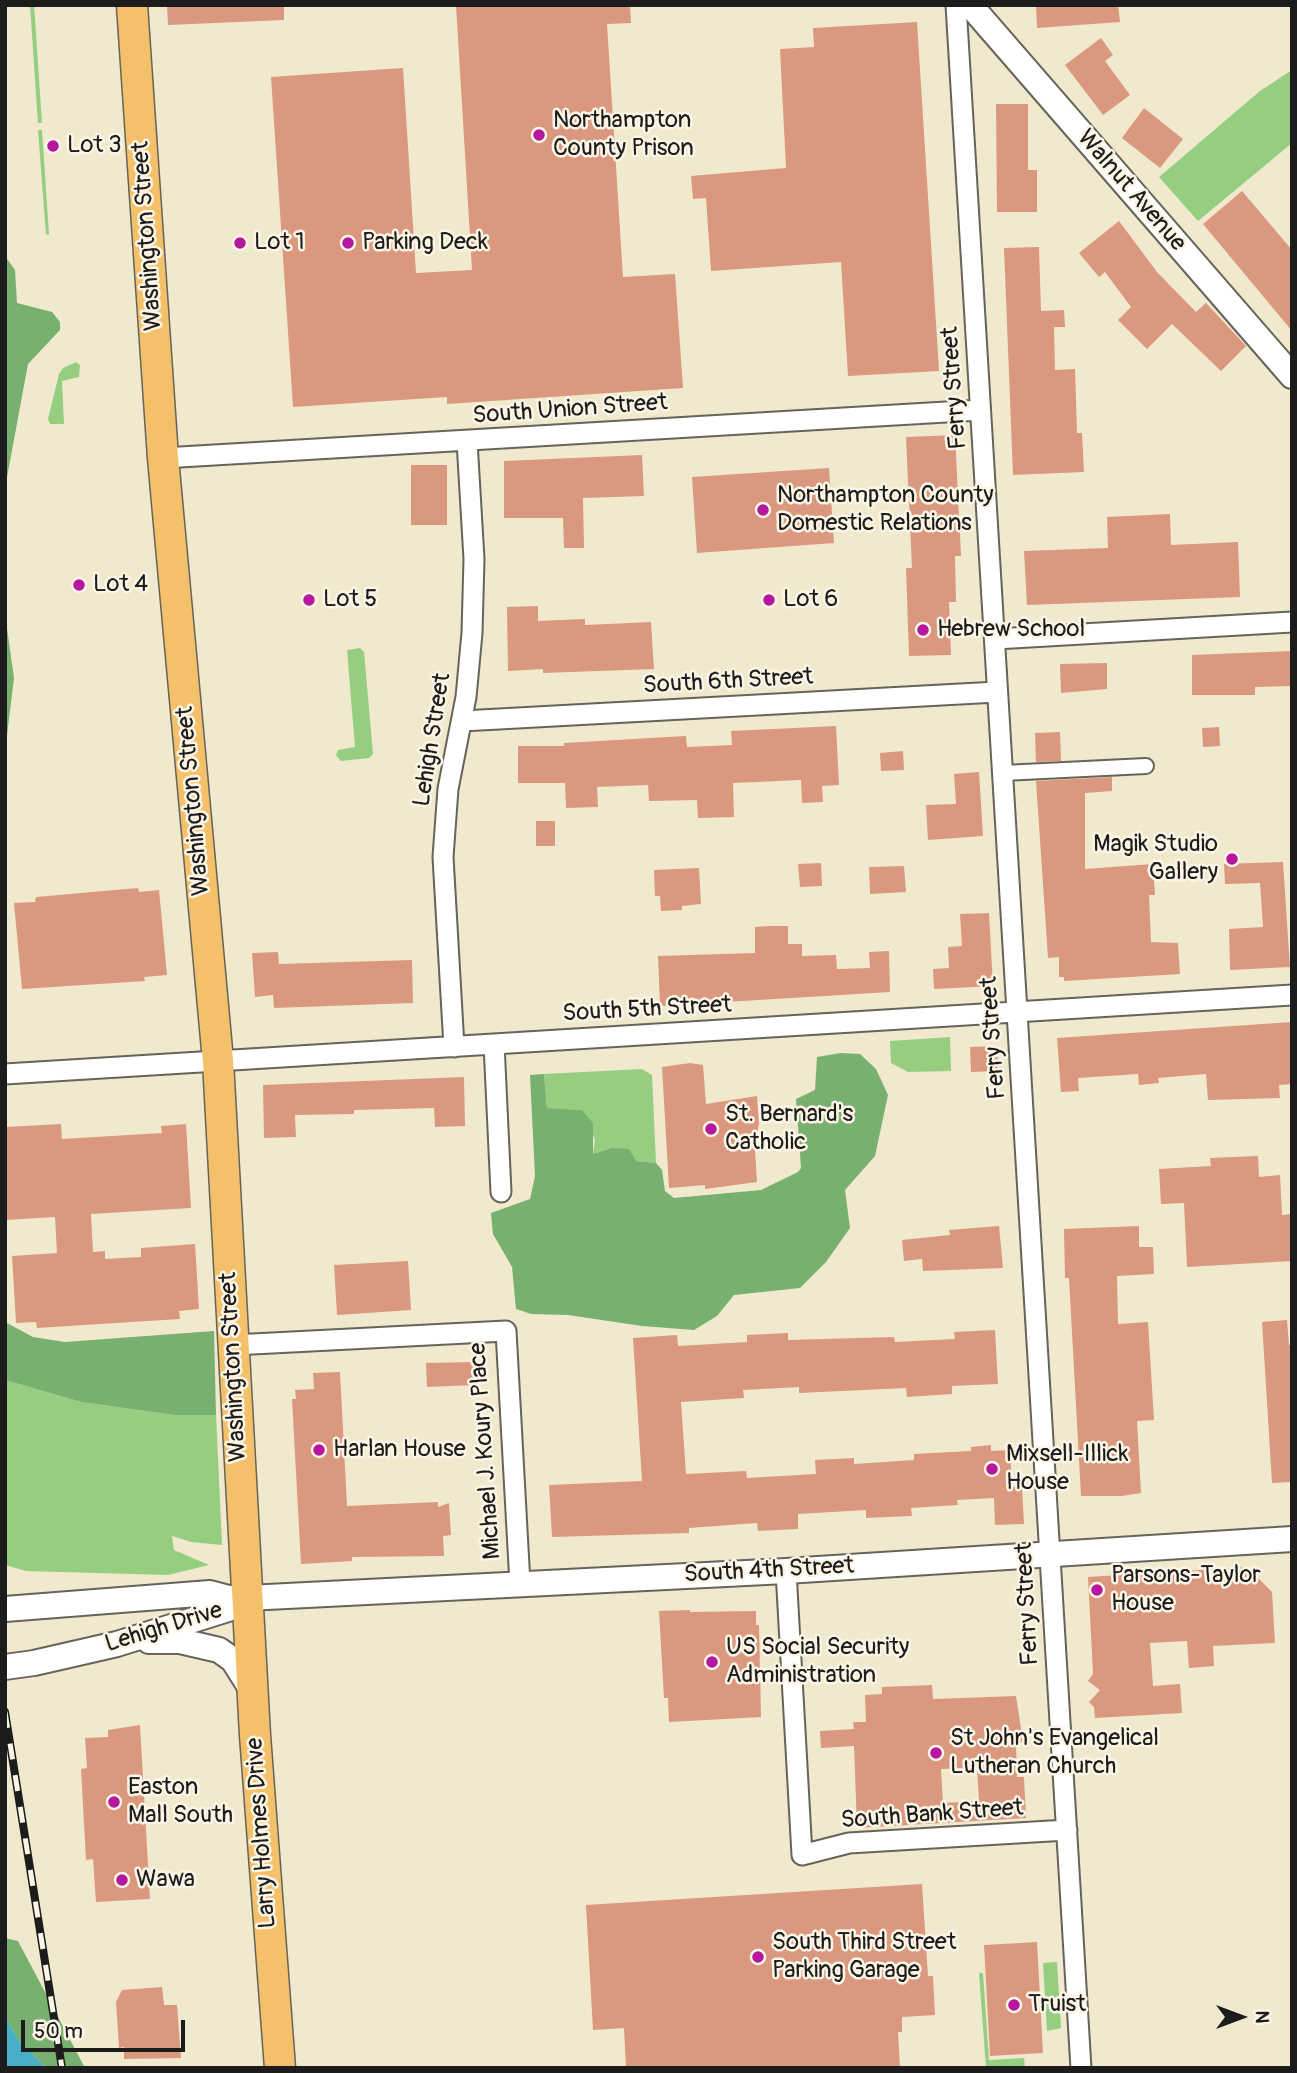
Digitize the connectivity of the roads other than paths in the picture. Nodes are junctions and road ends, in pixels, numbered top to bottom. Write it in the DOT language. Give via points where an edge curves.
graph roads {
  1 [pos="120,5"];
  2 [pos="132,5"];
  3 [pos="956,5"];
  4 [pos="970,5"];
  5 [pos="135,50"];
  6 [pos="1292,376"];
  7 [pos="980,410"];
  8 [pos="467,441"];
  9 [pos="163,458"];
  10 [pos="1292,622"];
  11 [pos="995,639"];
  12 [pos="998,692"];
  13 [pos="462,721"];
  14 [pos="1146,766"];
  15 [pos="1003,773"];
  16 [pos="1292,995"];
  17 [pos="1017,1012"];
  18 [pos="494,1044"];
  19 [pos="454,1047"];
  20 [pos="218,1061"];
  21 [pos="5,1074"];
  22 [pos="501,1192"];
  23 [pos="233,1345"];
  24 [pos="1292,1539"];
  25 [pos="1050,1555"];
  26 [pos="786,1571"];
  27 [pos="520,1584"];
  28 [pos="247,1598"];
  29 [pos="5,1609"];
  30 [pos="117,1644"];
  31 [pos="5,1667"];
  32 [pos="252,1691"];
  33 [pos="1067,1830"];
  34 [pos="280,2068"];
  35 [pos="1081,2068"];
  1 -- 5 [label="main road"];
  2 -- 5 [label="main road, Washington Street"];
  3 -- 7 [label="street, Ferry Street"];
  4 -- 6 [label="street, Walnut Avenue"];
  5 -- 9 [label="main road, Washington Street"];
  7 -- 8 [label="street, South Union Street"];
  7 -- 11 [label="street, Ferry Street"];
  8 -- 9 [label="street, South Union Street"];
  8 -- 13 [label="street, Lehigh Street" via="474,578"];
  9 -- 20 [label="main road, Washington Street"];
  10 -- 11 [label="street"];
  11 -- 12 [label="street, Ferry Street"];
  12 -- 13 [label="street, South 6th Street"];
  12 -- 15 [label="street, Ferry Street"];
  13 -- 19 [label="street, Lehigh Street" via="443,842"];
  14 -- 15 [label="street"];
  15 -- 17 [label="street, Ferry Street"];
  16 -- 17 [label="street, South 5th Street"];
  17 -- 18 [label="street, South 5th Street"];
  17 -- 25 [label="street, Ferry Street"];
  18 -- 19 [label="street, South 5th Street"];
  18 -- 22 [label="street"];
  19 -- 20 [label="street, South 5th Street"];
  20 -- 21 [label="street, South 5th Street"];
  20 -- 23 [label="main road, Washington Street"];
  23 -- 27 [label="street, Michael J. Koury Place" via="506,1331"];
  23 -- 28 [label="main road, Washington Street"];
  24 -- 25 [label="street, South 4th Street"];
  25 -- 26 [label="street, South 4th Street"];
  25 -- 33 [label="street, Ferry Street"];
  26 -- 27 [label="street, South 4th Street"];
  26 -- 33 [label="street, South Bank Street" via="802,1855 849,1843"];
  27 -- 28 [label="street, South 4th Street"];
  28 -- 29 [label="street, Lehigh Drive" via="211,1592"];
  28 -- 30 [label="street, Lehigh Drive" via="228,1609"];
  28 -- 32 [label="main road, Larry Holmes Drive"];
  30 -- 31 [label="street, Lehigh Drive"];
  30 -- 32 [label="street" via="164,1640 219,1650 233,1660"];
  32 -- 34 [label="main road, Larry Holmes Drive"];
  33 -- 35 [label="street, Ferry Street"];
}
